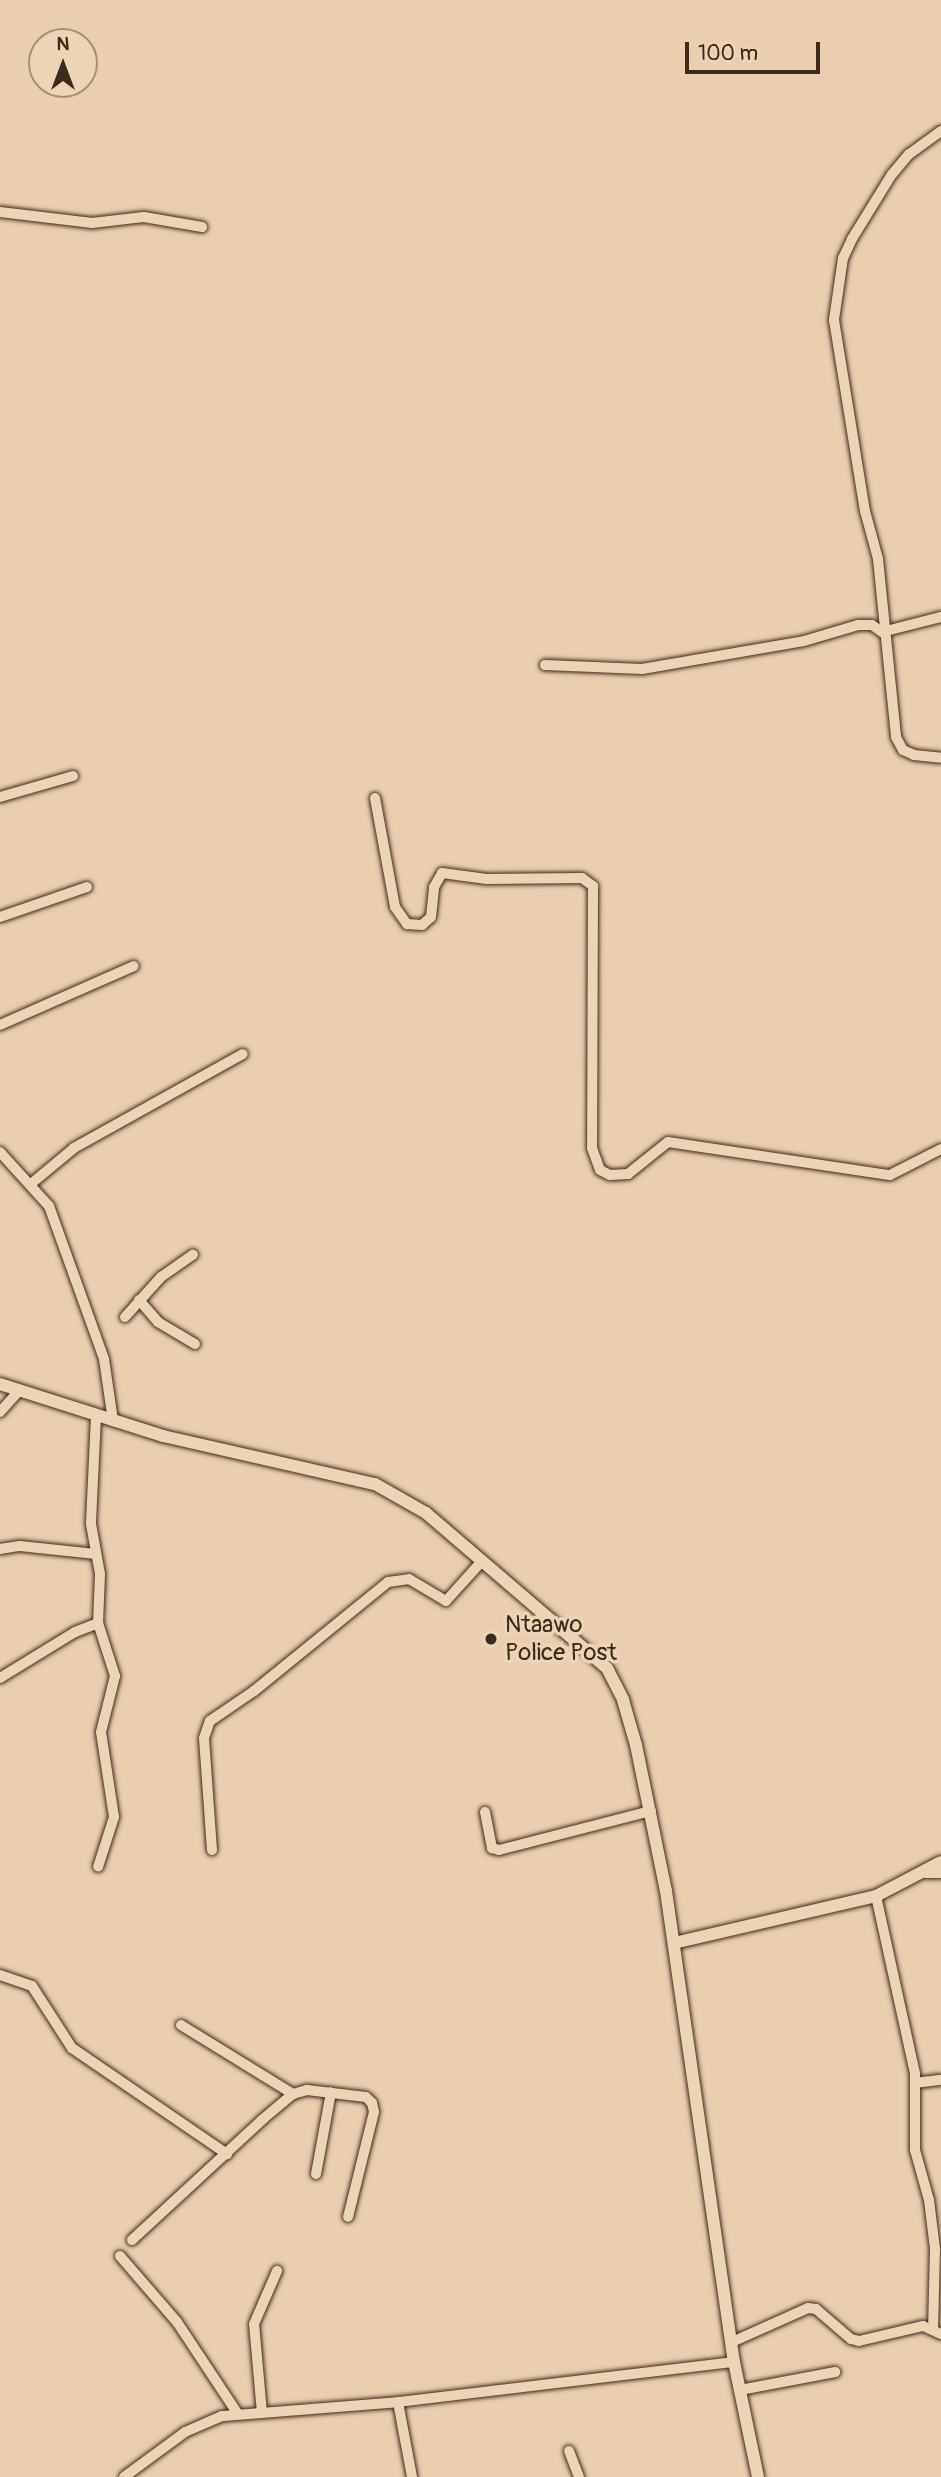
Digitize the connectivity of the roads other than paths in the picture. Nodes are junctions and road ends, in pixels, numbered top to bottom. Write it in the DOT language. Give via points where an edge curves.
graph roads {
  1 [pos="941,131"];
  2 [pos="0,212"];
  3 [pos="202,227"];
  4 [pos="941,617"];
  5 [pos="882,632"];
  6 [pos="545,665"];
  7 [pos="941,758"];
  8 [pos="73,776"];
  9 [pos="0,797"];
  10 [pos="376,798"];
  11 [pos="87,887"];
  12 [pos="0,918"];
  13 [pos="134,966"];
  14 [pos="0,1025"];
  15 [pos="243,1054"];
  16 [pos="941,1149"];
  17 [pos="0,1152"];
  18 [pos="32,1183"];
  19 [pos="193,1255"];
  20 [pos="139,1300"];
  21 [pos="125,1317"];
  22 [pos="195,1344"];
  23 [pos="0,1384"];
  24 [pos="19,1391"];
  25 [pos="0,1412"];
  26 [pos="96,1416"];
  27 [pos="113,1421"];
  28 [pos="0,1549"];
  29 [pos="96,1553"];
  30 [pos="482,1561"];
  31 [pos="99,1623"];
  32 [pos="0,1678"];
  33 [pos="651,1811"];
  34 [pos="485,1812"];
  35 [pos="212,1850"];
  36 [pos="941,1862"];
  37 [pos="99,1867"];
  38 [pos="926,1873"];
  39 [pos="941,1873"];
  40 [pos="876,1896"];
  41 [pos="674,1943"];
  42 [pos="0,1975"];
  43 [pos="181,2025"];
  44 [pos="941,2080"];
  45 [pos="915,2083"];
  46 [pos="331,2092"];
  47 [pos="293,2094"];
  48 [pos="228,2154"];
  49 [pos="316,2174"];
  50 [pos="348,2217"];
  51 [pos="132,2240"];
  52 [pos="120,2256"];
  53 [pos="277,2271"];
  54 [pos="937,2332"];
  55 [pos="732,2343"];
  56 [pos="734,2362"];
  57 [pos="835,2372"];
  58 [pos="740,2390"];
  59 [pos="398,2402"];
  60 [pos="262,2413"];
  61 [pos="238,2414"];
  62 [pos="569,2451"];
  63 [pos="124,2477"];
  64 [pos="412,2477"];
  65 [pos="579,2477"];
  66 [pos="758,2477"];
  1 -- 5 [label="street" via="909,154 892,174 843,258 835,296 834,320 854,449 878,559"];
  2 -- 3 [label="street" via="92,223 144,217"];
  4 -- 5 [label="street"];
  5 -- 6 [label="street" via="872,625 859,625 804,641 642,669"];
  5 -- 7 [label="street" via="896,737 903,750"];
  8 -- 9 [label="street"];
  10 -- 16 [label="street" via="395,907 407,924 422,925 431,917 435,887 443,873 487,879 582,878 593,886 592,1148 600,1170 610,1175 628,1174 668,1142 890,1175"];
  11 -- 12 [label="street"];
  13 -- 14 [label="street"];
  15 -- 18 [label="street" via="74,1148"];
  17 -- 18 [label="street"];
  18 -- 27 [label="street" via="49,1206 68,1252 104,1359"];
  19 -- 20 [label="street"];
  20 -- 21 [label="street"];
  20 -- 22 [label="street" via="158,1322"];
  23 -- 24 [label="street"];
  24 -- 25 [label="street"];
  24 -- 26 [label="street"];
  26 -- 27 [label="street"];
  26 -- 29 [label="street" via="91,1524"];
  27 -- 30 [label="street" via="375,1484 426,1513"];
  28 -- 29 [label="street" via="20,1546"];
  29 -- 31 [label="street"];
  30 -- 33 [label="street" via="607,1668 623,1700"];
  30 -- 35 [label="street" via="446,1601 410,1580 388,1582 210,1721 204,1738"];
  31 -- 32 [label="street" via="75,1632"];
  31 -- 37 [label="street" via="115,1676 101,1732 114,1817"];
  33 -- 34 [label="street" via="499,1850 492,1849"];
  33 -- 41 [label="street"];
  36 -- 38 [label="street"];
  38 -- 39 [label="street"];
  38 -- 40 [label="street"];
  40 -- 41 [label="street"];
  40 -- 45 [label="street" via="908,2028"];
  41 -- 55 [label="street"];
  42 -- 48 [label="street" via="32,1986 72,2048"];
  43 -- 47 [label="street"];
  44 -- 45 [label="street"];
  45 -- 54 [label="street" via="915,2150 935,2249"];
  46 -- 47 [label="street"];
  46 -- 49 [label="street"];
  46 -- 50 [label="street" via="366,2097 374,2112"];
  47 -- 48 [label="street"];
  48 -- 51 [label="street"];
  52 -- 61 [label="street" via="177,2322"];
  53 -- 60 [label="street" via="254,2324"];
  54 -- 55 [label="street" via="915,2327 880,2340 859,2341 816,2309 808,2308"];
  55 -- 56 [label="street"];
  56 -- 58 [label="street"];
  56 -- 59 [label="street"];
  57 -- 58 [label="street"];
  58 -- 66 [label="street"];
  59 -- 60 [label="street"];
  59 -- 64 [label="street"];
  60 -- 61 [label="street"];
  61 -- 63 [label="street" via="206,2419"];
  62 -- 65 [label="street"];
}
